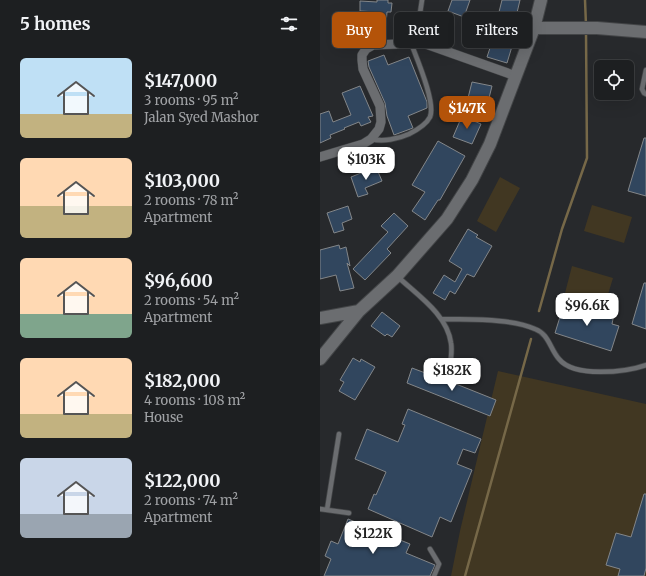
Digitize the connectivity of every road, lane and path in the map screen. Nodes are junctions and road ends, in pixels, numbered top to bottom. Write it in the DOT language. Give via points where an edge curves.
graph roads {
  1 [pos="422,0"];
  2 [pos="541,0"];
  3 [pos="420,12"];
  4 [pos="534,28"];
  5 [pos="646,32"];
  6 [pos="394,44"];
  7 [pos="413,48"];
  8 [pos="437,48"];
  9 [pos="646,70"];
  10 [pos="516,76"];
  11 [pos="646,94"];
  12 [pos="371,140"];
  13 [pos="320,158"];
  14 [pos="398,276"];
  15 [pos="359,311"];
  16 [pos="320,318"];
  17 [pos="442,319"];
  18 [pos="320,359"];
  19 [pos="646,365"];
  20 [pos="448,380"];
  21 [pos="339,434"];
  22 [pos="320,509"];
  23 [pos="328,510"];
  24 [pos="349,513"];
  25 [pos="430,549"];
  26 [pos="434,576"];
  1 -- 3 [label="lane"];
  2 -- 4 [label="street"];
  4 -- 5 [label="street" via="597,28"];
  4 -- 10 [label="street"];
  6 -- 12 [label="street" via="373,45 362,55 363,69 380,106 381,122"];
  7 -- 12 [label="lane" via="431,101 431,115 419,129 407,135 381,141"];
  8 -- 10 [label="street"];
  9 -- 11 [label="lane" via="642,89"];
  10 -- 14 [label="street" via="490,144 472,180 447,219"];
  12 -- 13 [label="street"];
  14 -- 15 [label="street"];
  14 -- 17 [label="lane"];
  15 -- 16 [label="street"];
  15 -- 18 [label="street"];
  17 -- 19 [label="lane" via="527,326 542,333 560,361 580,369 617,372"];
  17 -- 20 [label="lane" via="451,342"];
  21 -- 23 [label="lane"];
  22 -- 23 [label="lane"];
  23 -- 24 [label="lane"];
  25 -- 26 [label="lane" via="439,564"];
}
